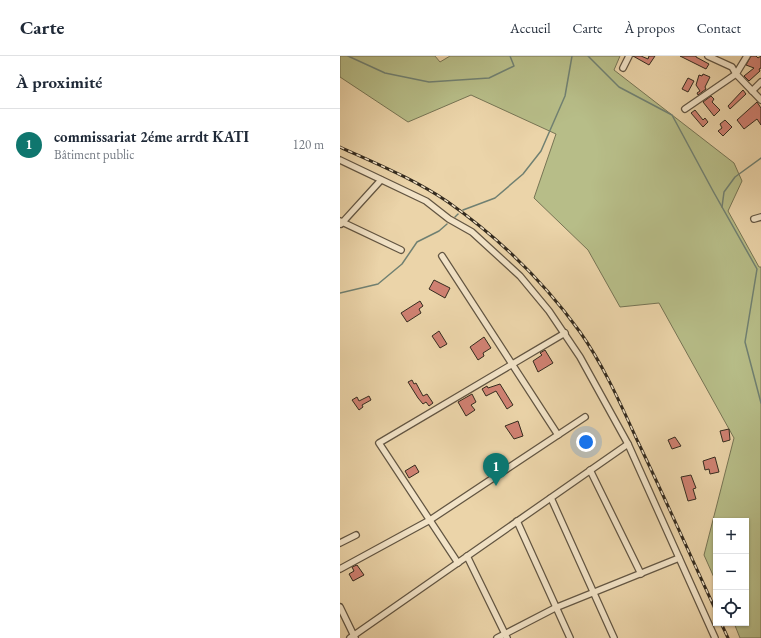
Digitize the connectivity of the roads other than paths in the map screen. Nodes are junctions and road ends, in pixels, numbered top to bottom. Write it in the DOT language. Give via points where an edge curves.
graph roads {
  1 [pos="629,56"];
  2 [pos="708,56"];
  3 [pos="747,56"];
  4 [pos="623,68"];
  5 [pos="736,74"];
  6 [pos="761,82"];
  7 [pos="752,90"];
  8 [pos="761,100"];
  9 [pos="685,109"];
  10 [pos="340,160"];
  11 [pos="381,180"];
  12 [pos="761,217"];
  13 [pos="754,219"];
  14 [pos="341,223"];
  15 [pos="401,250"];
  16 [pos="442,256"];
  17 [pos="564,334"];
  18 [pos="512,364"];
  19 [pos="585,417"];
  20 [pos="558,435"];
  21 [pos="628,444"];
  22 [pos="590,470"];
  23 [pos="551,498"];
  24 [pos="430,520"];
  25 [pos="517,522"];
  26 [pos="356,535"];
  27 [pos="340,543"];
  28 [pos="468,556"];
  29 [pos="679,558"];
  30 [pos="458,563"];
  31 [pos="340,569"];
  32 [pos="641,574"];
  33 [pos="594,593"];
  34 [pos="340,607"];
  35 [pos="556,608"];
  36 [pos="506,636"];
  37 [pos="353,637"];
  38 [pos="497,638"];
  39 [pos="570,638"];
  40 [pos="614,638"];
  41 [pos="715,638"];
  1 -- 4 [label="street"];
  2 -- 5 [label="street" via="732,67"];
  3 -- 5 [label="street"];
  5 -- 7 [label="street"];
  5 -- 9 [label="street"];
  6 -- 7 [label="street"];
  7 -- 8 [label="street"];
  10 -- 11 [label="street"];
  11 -- 14 [label="street"];
  11 -- 17 [label="street" via="426,201 449,219 472,232 520,276"];
  12 -- 13 [label="street"];
  14 -- 15 [label="street"];
  16 -- 18 [label="street"];
  17 -- 18 [label="street"];
  17 -- 21 [label="street" via="580,357"];
  18 -- 20 [label="street"];
  18 -- 24 [label="street" via="379,443"];
  19 -- 20 [label="street"];
  20 -- 24 [label="street"];
  21 -- 22 [label="street"];
  21 -- 29 [label="street"];
  22 -- 23 [label="street"];
  22 -- 32 [label="street"];
  23 -- 25 [label="street"];
  23 -- 33 [label="street"];
  24 -- 30 [label="street"];
  24 -- 31 [label="street"];
  25 -- 28 [label="street"];
  25 -- 35 [label="street"];
  26 -- 27 [label="street"];
  28 -- 30 [label="street"];
  28 -- 36 [label="street"];
  29 -- 32 [label="street"];
  29 -- 41 [label="street"];
  30 -- 37 [label="street"];
  32 -- 33 [label="street"];
  33 -- 35 [label="street"];
  33 -- 40 [label="street"];
  34 -- 37 [label="street"];
  35 -- 36 [label="street"];
  35 -- 39 [label="street"];
  36 -- 38 [label="street"];
}
